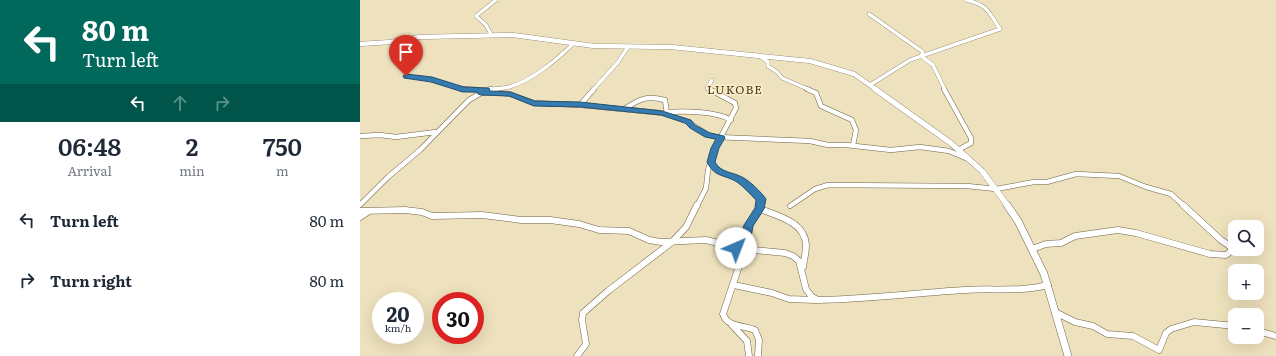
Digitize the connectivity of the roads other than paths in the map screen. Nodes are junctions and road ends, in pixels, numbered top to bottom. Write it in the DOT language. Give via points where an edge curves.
graph roads {
  1 [pos="496,0"];
  2 [pos="966,0"];
  3 [pos="869,14"];
  4 [pos="491,34"];
  5 [pos="391,42"];
  6 [pos="360,44"];
  7 [pos="573,44"];
  8 [pos="628,47"];
  9 [pos="760,56"];
  10 [pos="922,56"];
  11 [pos="712,80"];
  12 [pos="870,85"];
  13 [pos="486,90"];
  14 [pos="481,93"];
  15 [pos="580,104"];
  16 [pos="624,109"];
  17 [pos="667,113"];
  18 [pos="731,120"];
  19 [pos="436,132"];
  20 [pos="360,136"];
  21 [pos="721,138"];
  22 [pos="853,145"];
  23 [pos="958,150"];
  24 [pos="971,161"];
  25 [pos="711,162"];
  26 [pos="996,189"];
  27 [pos="360,205"];
  28 [pos="790,206"];
  29 [pos="760,209"];
  30 [pos="369,210"];
  31 [pos="360,211"];
  32 [pos="360,217"];
  33 [pos="672,242"];
  34 [pos="1228,244"];
  35 [pos="743,249"];
  36 [pos="1032,249"];
  37 [pos="1228,253"];
  38 [pos="802,270"];
  39 [pos="734,285"];
  40 [pos="1048,285"];
  41 [pos="816,300"];
  42 [pos="1055,312"];
  43 [pos="732,325"];
  44 [pos="1228,326"];
  45 [pos="1264,333"];
  46 [pos="1276,336"];
  47 [pos="577,356"];
  48 [pos="749,356"];
  49 [pos="758,356"];
  50 [pos="1068,356"];
  1 -- 4 [label="street" via="476,16"];
  2 -- 10 [label="street" via="982,4 1000,29"];
  3 -- 10 [label="street" via="916,46 923,52"];
  4 -- 5 [label="street" via="420,37"];
  4 -- 7 [label="street" via="534,36"];
  5 -- 6 [label="street"];
  5 -- 13 [label="street" via="398,45 393,58 405,67 406,76 432,80 463,90"];
  7 -- 8 [label="street"];
  7 -- 13 [label="street" via="564,54 525,80 507,88"];
  8 -- 9 [label="street" via="670,47"];
  8 -- 15 [label="street" via="618,62"];
  9 -- 12 [label="street" via="818,63 854,74"];
  9 -- 22 [label="street" via="782,78 816,93 821,106 850,118 856,130"];
  10 -- 12 [label="street" via="906,62"];
  10 -- 23 [label="street" via="934,66 969,133 970,144"];
  11 -- 18 [label="street" via="707,88 736,105"];
  12 -- 23 [label="street"];
  13 -- 14 [label="street"];
  14 -- 15 [label="street" via="510,94 534,103"];
  14 -- 19 [label="street" via="469,100"];
  15 -- 16 [label="street"];
  16 -- 17 [label="street"];
  16 -- 17 [label="street" via="645,97 664,100"];
  17 -- 18 [label="street" via="684,111 725,116"];
  17 -- 21 [label="street" via="708,135"];
  18 -- 21 [label="street"];
  19 -- 20 [label="street" via="396,137"];
  19 -- 27 [label="street"];
  21 -- 22 [label="street" via="806,140 828,145"];
  21 -- 25 [label="street"];
  22 -- 24 [label="street" via="891,150 915,147 946,150"];
  23 -- 24 [label="street"];
  24 -- 26 [label="street"];
  25 -- 29 [label="street" via="714,168 740,180 756,193 761,199"];
  25 -- 33 [label="street" via="706,177 706,188 689,222"];
  26 -- 28 [label="street" via="967,186 834,184 819,187"];
  26 -- 34 [label="street" via="1047,182 1076,174 1119,176 1171,194 1223,242"];
  26 -- 36 [label="street" via="1018,221"];
  29 -- 35 [label="street" via="749,225"];
  29 -- 38 [label="street" via="792,223 803,232 806,246"];
  30 -- 31 [label="street"];
  30 -- 32 [label="street"];
  30 -- 33 [label="street" via="405,210 432,216 482,215 521,220 550,220 579,224 594,230 629,231 649,240"];
  33 -- 35 [label="street" via="706,240"];
  33 -- 47 [label="street" via="583,313 581,322 586,344"];
  35 -- 38 [label="street" via="790,254 799,261"];
  35 -- 39 [label="street"];
  36 -- 37 [label="street" via="1043,244 1061,243 1075,236 1118,230 1210,254"];
  36 -- 40 [label="street"];
  38 -- 41 [label="street" via="806,289"];
  39 -- 41 [label="street" via="789,299"];
  39 -- 43 [label="street" via="724,314 725,320"];
  40 -- 41 [label="street" via="1029,289 965,290 907,296"];
  40 -- 42 [label="street"];
  42 -- 44 [label="street" via="1107,334 1133,336 1160,350 1166,333 1171,329 1197,322"];
  42 -- 50 [label="street"];
  43 -- 48 [label="street" via="747,341"];
  43 -- 49 [label="street" via="753,328 759,340"];
  45 -- 46 [label="street"];
}
